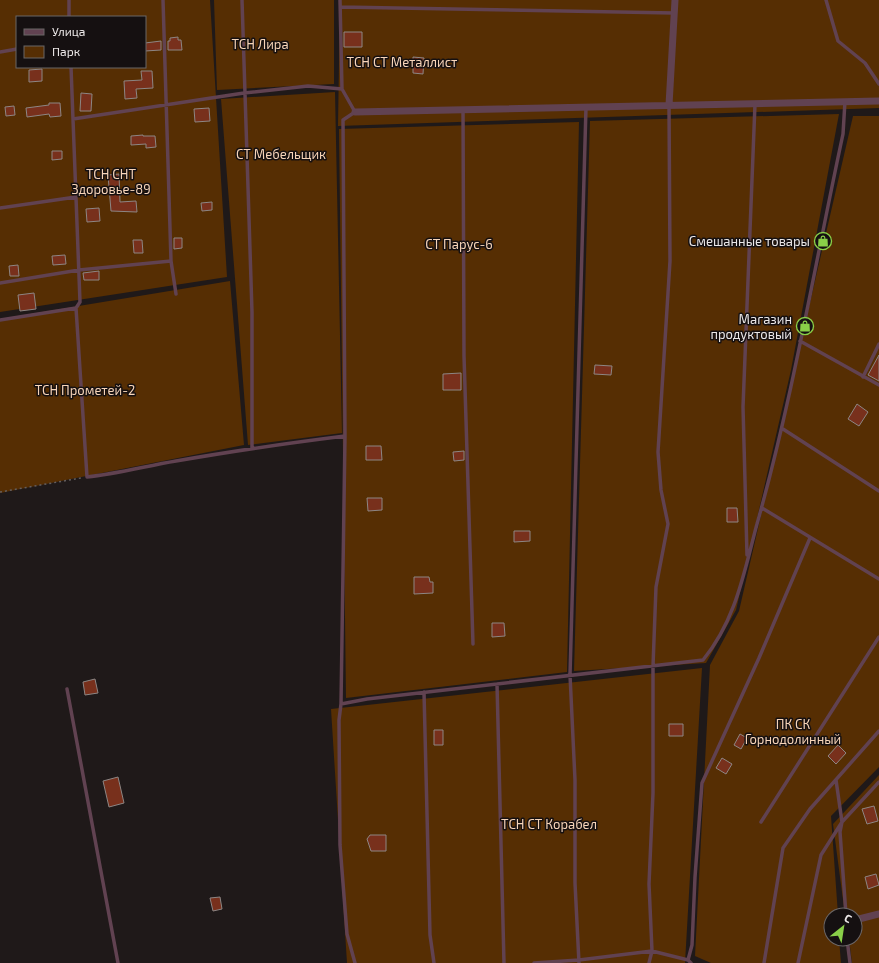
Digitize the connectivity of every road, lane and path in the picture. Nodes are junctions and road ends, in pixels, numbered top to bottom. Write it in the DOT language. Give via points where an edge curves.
graph roads {
  1 [pos="68,0"];
  2 [pos="163,0"];
  3 [pos="242,0"];
  4 [pos="340,0"];
  5 [pos="675,0"];
  6 [pos="826,0"];
  7 [pos="340,7"];
  8 [pos="674,13"];
  9 [pos="69,16"];
  10 [pos="16,49"];
  11 [pos="0,52"];
  12 [pos="71,68"];
  13 [pos="879,84"];
  14 [pos="342,89"];
  15 [pos="244,93"];
  16 [pos="845,100"];
  17 [pos="879,101"];
  18 [pos="755,102"];
  19 [pos="669,104"];
  20 [pos="167,105"];
  21 [pos="586,107"];
  22 [pos="464,109"];
  23 [pos="355,112"];
  24 [pos="73,119"];
  25 [pos="76,197"];
  26 [pos="0,208"];
  27 [pos="171,261"];
  28 [pos="79,270"];
  29 [pos="0,283"];
  30 [pos="176,294"];
  31 [pos="76,308"];
  32 [pos="0,320"];
  33 [pos="800,341"];
  34 [pos="879,344"];
  35 [pos="864,377"];
  36 [pos="879,385"];
  37 [pos="783,429"];
  38 [pos="345,436"];
  39 [pos="252,448"];
  40 [pos="87,477"];
  41 [pos="879,491"];
  42 [pos="0,492"];
  43 [pos="762,508"];
  44 [pos="810,538"];
  45 [pos="747,560"];
  46 [pos="879,579"];
  47 [pos="879,637"];
  48 [pos="473,644"];
  49 [pos="653,666"];
  50 [pos="570,675"];
  51 [pos="497,684"];
  52 [pos="67,689"];
  53 [pos="424,692"];
  54 [pos="341,704"];
  55 [pos="879,731"];
  56 [pos="836,780"];
  57 [pos="879,782"];
  58 [pos="761,822"];
  59 [pos="842,822"];
  60 [pos="845,907"];
  61 [pos="879,914"];
  62 [pos="863,918"];
  63 [pos="848,947"];
  64 [pos="652,951"];
  65 [pos="690,961"];
  66 [pos="579,962"];
  67 [pos="118,963"];
  68 [pos="355,963"];
  69 [pos="434,963"];
  70 [pos="504,963"];
  71 [pos="534,963"];
  72 [pos="650,963"];
  73 [pos="764,963"];
  74 [pos="798,963"];
  75 [pos="850,963"];
  1 -- 9 [label="lane"];
  2 -- 20 [label="lane"];
  3 -- 15 [label="lane"];
  4 -- 7 [label="lane"];
  5 -- 8 [label="street"];
  6 -- 13 [label="lane" via="838,41 865,63"];
  7 -- 8 [label="lane"];
  7 -- 14 [label="lane"];
  8 -- 19 [label="street"];
  10 -- 11 [label="lane"];
  12 -- 24 [label="lane"];
  14 -- 15 [label="lane" via="308,86"];
  14 -- 23 [label="lane"];
  15 -- 20 [label="lane"];
  15 -- 39 [label="lane" via="252,312"];
  16 -- 17 [label="street"];
  16 -- 18 [label="street"];
  16 -- 33 [label="lane" via="843,134"];
  18 -- 19 [label="street"];
  18 -- 45 [label="lane" via="743,407"];
  19 -- 21 [label="street"];
  19 -- 49 [label="lane" via="670,261 658,452 661,490 668,524 656,587"];
  20 -- 24 [label="lane"];
  20 -- 27 [label="lane"];
  21 -- 22 [label="street"];
  21 -- 50 [label="lane"];
  22 -- 23 [label="street"];
  22 -- 48 [label="lane" via="464,356"];
  23 -- 38 [label="lane" via="343,120"];
  24 -- 25 [label="lane"];
  25 -- 26 [label="lane"];
  25 -- 28 [label="lane"];
  27 -- 28 [label="lane"];
  27 -- 30 [label="lane"];
  28 -- 29 [label="lane"];
  28 -- 31 [label="lane" via="80,302"];
  31 -- 32 [label="lane"];
  31 -- 40 [label="lane"];
  33 -- 35 [label="lane"];
  33 -- 37 [label="lane"];
  34 -- 35 [label="lane"];
  35 -- 36 [label="lane"];
  37 -- 41 [label="lane"];
  37 -- 43 [label="lane"];
  38 -- 39 [label="lane"];
  38 -- 54 [label="lane"];
  39 -- 40 [label="lane"];
  40 -- 42 [label="path"];
  43 -- 44 [label="lane"];
  43 -- 45 [label="lane"];
  44 -- 46 [label="lane"];
  44 -- 65 [label="lane" via="702,783"];
  45 -- 49 [label="lane" via="734,607 717,642 703,660"];
  47 -- 58 [label="lane"];
  49 -- 50 [label="lane"];
  49 -- 64 [label="lane" via="653,793 649,884"];
  50 -- 51 [label="lane"];
  50 -- 66 [label="lane"];
  51 -- 53 [label="lane"];
  51 -- 70 [label="lane"];
  52 -- 67 [label="lane"];
  53 -- 54 [label="lane"];
  53 -- 69 [label="lane" via="430,935"];
  54 -- 68 [label="lane" via="340,845 346,934"];
  55 -- 56 [label="lane"];
  56 -- 59 [label="lane"];
  56 -- 73 [label="lane" via="810,809 783,848"];
  57 -- 59 [label="lane"];
  59 -- 60 [label="lane" via="840,832"];
  59 -- 74 [label="lane" via="821,855"];
  61 -- 62 [label="street"];
  63 -- 75 [label="lane"];
  64 -- 65 [label="lane"];
  64 -- 66 [label="lane"];
  64 -- 72 [label="lane"];
  66 -- 71 [label="lane"];
}
